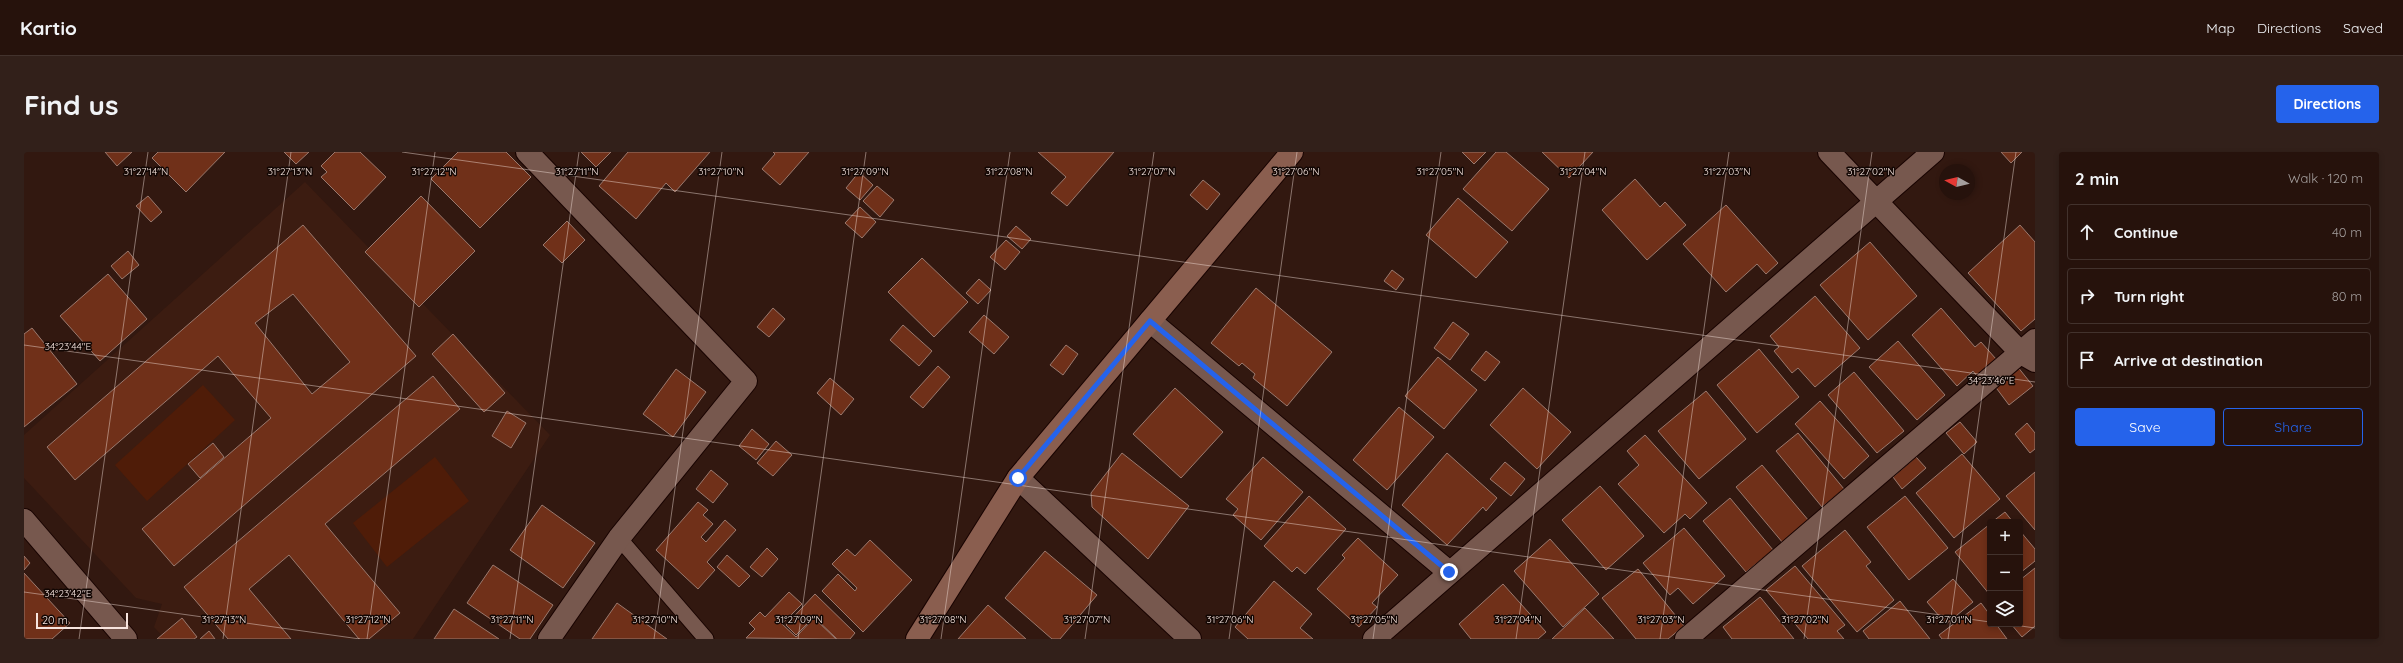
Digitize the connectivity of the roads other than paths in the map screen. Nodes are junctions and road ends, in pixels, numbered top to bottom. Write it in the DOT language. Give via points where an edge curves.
graph roads {
  1 [pos="527,152"];
  2 [pos="1292,152"];
  3 [pos="1829,152"];
  4 [pos="1933,152"];
  5 [pos="1875,202"];
  6 [pos="1150,321"];
  7 [pos="2030,351"];
  8 [pos="1018,478"];
  9 [pos="24,520"];
  10 [pos="619,538"];
  11 [pos="1449,572"];
  12 [pos="126,639"];
  13 [pos="549,639"];
  14 [pos="706,639"];
  15 [pos="917,639"];
  16 [pos="1190,639"];
  17 [pos="1374,639"];
  18 [pos="1686,639"];
  1 -- 10 [label="street" via="746,381"];
  2 -- 6 [label="street"];
  3 -- 5 [label="street"];
  4 -- 5 [label="street"];
  5 -- 7 [label="street"];
  5 -- 11 [label="street"];
  6 -- 8 [label="street"];
  6 -- 11 [label="street"];
  7 -- 18 [label="street"];
  8 -- 15 [label="street"];
  8 -- 16 [label="street"];
  9 -- 12 [label="street"];
  10 -- 13 [label="street"];
  10 -- 14 [label="lane"];
  11 -- 17 [label="street"];
}
